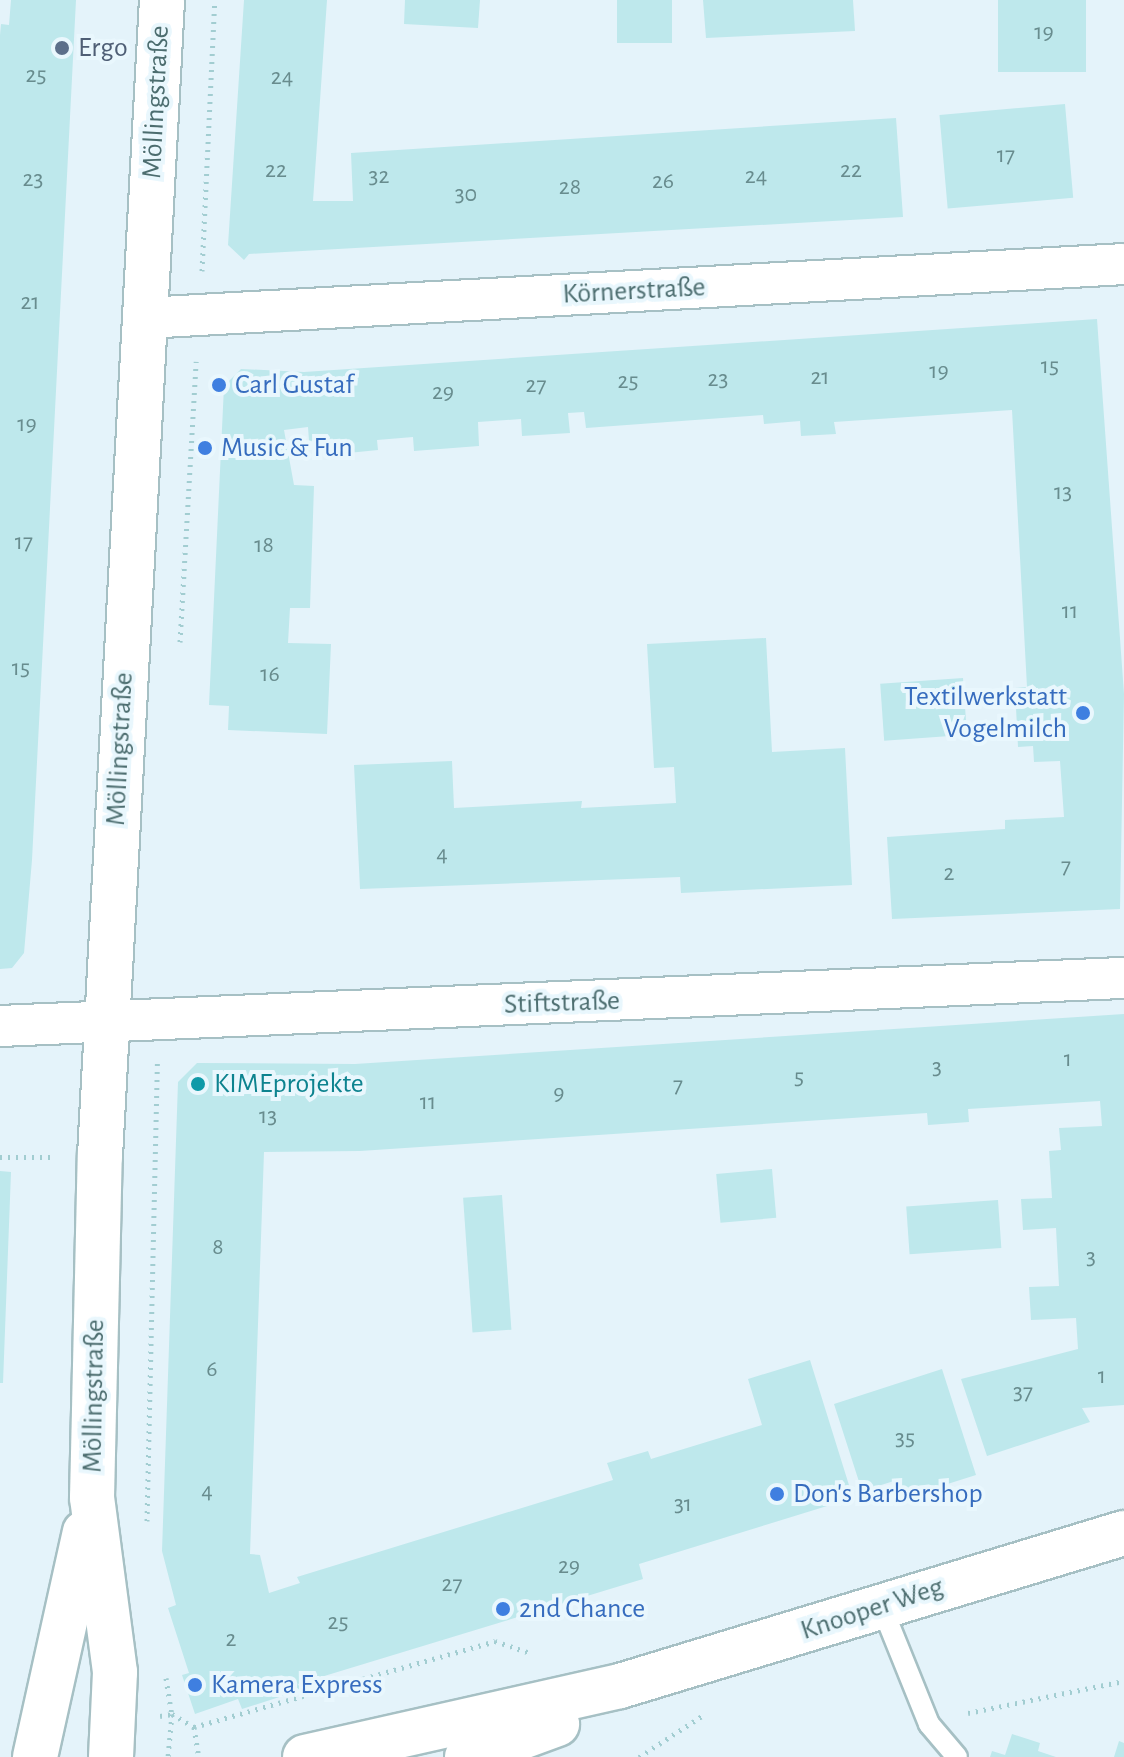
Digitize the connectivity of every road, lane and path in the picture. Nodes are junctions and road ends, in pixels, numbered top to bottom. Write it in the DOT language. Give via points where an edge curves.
graph roads {
  1 [pos="162,0"];
  2 [pos="215,0"];
  3 [pos="1124,264"];
  4 [pos="200,315"];
  5 [pos="144,318"];
  6 [pos="179,655"];
  7 [pos="1124,978"];
  8 [pos="158,1020"];
  9 [pos="106,1022"];
  10 [pos="0,1026"];
  11 [pos="92,1498"];
  12 [pos="1124,1533"];
  13 [pos="147,1537"];
  14 [pos="881,1605"];
  15 [pos="537,1656"];
  16 [pos="164,1668"];
  17 [pos="1124,1681"];
  18 [pos="620,1686"];
  19 [pos="172,1714"];
  20 [pos="929,1724"];
  21 [pos="194,1727"];
  22 [pos="35,1757"];
  23 [pos="111,1757"];
  24 [pos="168,1757"];
  25 [pos="199,1757"];
  26 [pos="305,1757"];
  27 [pos="467,1757"];
  28 [pos="957,1757"];
  1 -- 5 [label="street, Möllingstraße"];
  2 -- 4 [label="path"];
  3 -- 4 [label="street, Körnerstraße"];
  4 -- 5 [label="street, Körnerstraße"];
  4 -- 6 [label="path"];
  5 -- 9 [label="street, Möllingstraße"];
  7 -- 8 [label="street, Stiftstraße"];
  8 -- 9 [label="street, Stiftstraße"];
  8 -- 13 [label="path"];
  9 -- 10 [label="street, Stiftstraße"];
  9 -- 11 [label="street, Möllingstraße"];
  11 -- 22 [label="street, Möllingstraße"];
  11 -- 23 [label="street, Möllingstraße" via="115,1672"];
  12 -- 14 [label="street, Knooper Weg"];
  14 -- 18 [label="street, Knooper Weg"];
  14 -- 20 [label="lane"];
  15 -- 21 [label="path" via="495,1641"];
  16 -- 19 [label="path"];
  17 -- 20 [label="path" via="1008,1702"];
  18 -- 26 [label="street, Knooper Weg"];
  18 -- 27 [label="street, Knooper Weg" via="583,1714"];
  19 -- 21 [label="path"];
  19 -- 24 [label="path"];
  20 -- 28 [label="lane"];
  21 -- 25 [label="path"];
}
